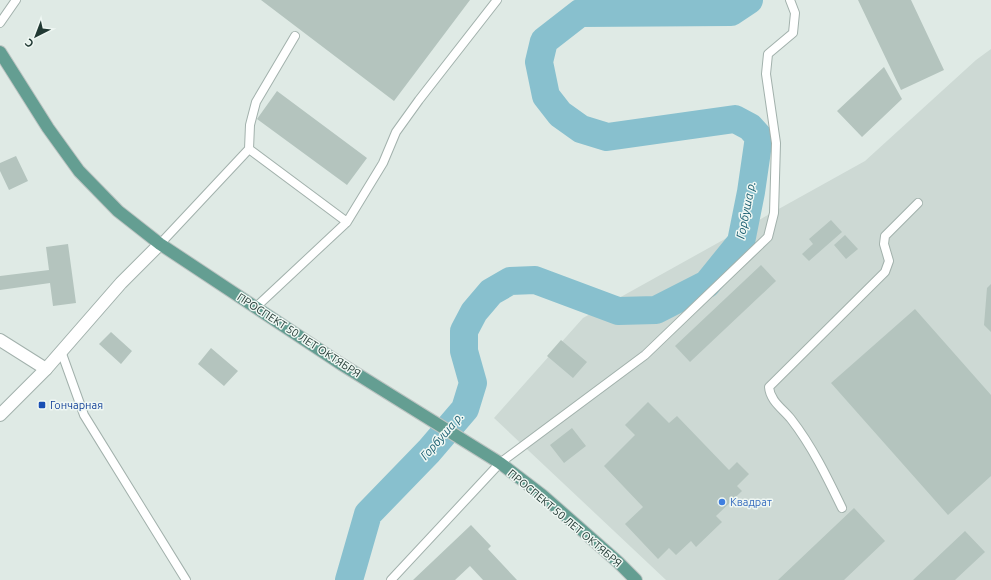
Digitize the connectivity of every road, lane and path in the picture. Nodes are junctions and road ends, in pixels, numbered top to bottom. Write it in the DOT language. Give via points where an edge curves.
graph roads {
  1 [pos="16,0"];
  2 [pos="497,0"];
  3 [pos="790,0"];
  4 [pos="0,23"];
  5 [pos="295,36"];
  6 [pos="0,52"];
  7 [pos="249,149"];
  8 [pos="918,203"];
  9 [pos="347,222"];
  10 [pos="160,244"];
  11 [pos="256,307"];
  12 [pos="0,340"];
  13 [pos="62,351"];
  14 [pos="46,369"];
  15 [pos="0,415"];
  16 [pos="500,463"];
  17 [pos="842,508"];
  18 [pos="186,580"];
  19 [pos="391,580"];
  20 [pos="636,580"];
  1 -- 4 [label="lane"];
  2 -- 9 [label="lane" via="396,132 384,163"];
  3 -- 16 [label="lane" via="795,13 793,33 768,54 766,74 776,143 774,212 768,237 645,355"];
  5 -- 7 [label="lane" via="256,102 250,125"];
  6 -- 10 [label="main road, ПРОСПЕКТ 50 ЛЕТ ОКТЯБРЯ" via="48,128 79,171 118,211"];
  7 -- 9 [label="lane"];
  7 -- 10 [label="lane"];
  8 -- 17 [label="lane" via="885,236 884,244 889,261 885,272 769,387 770,395 791,420 820,464"];
  9 -- 11 [label="lane"];
  10 -- 11 [label="main road, ПРОСПЕКТ 50 ЛЕТ ОКТЯБРЯ"];
  10 -- 13 [label="street" via="121,283"];
  11 -- 16 [label="main road, ПРОСПЕКТ 50 ЛЕТ ОКТЯБРЯ" via="341,364"];
  12 -- 14 [label="street"];
  13 -- 14 [label="street"];
  13 -- 18 [label="lane" via="84,415"];
  14 -- 15 [label="street"];
  16 -- 19 [label="lane"];
  16 -- 20 [label="main road, ПРОСПЕКТ 50 ЛЕТ ОКТЯБРЯ" via="542,495"];
}
